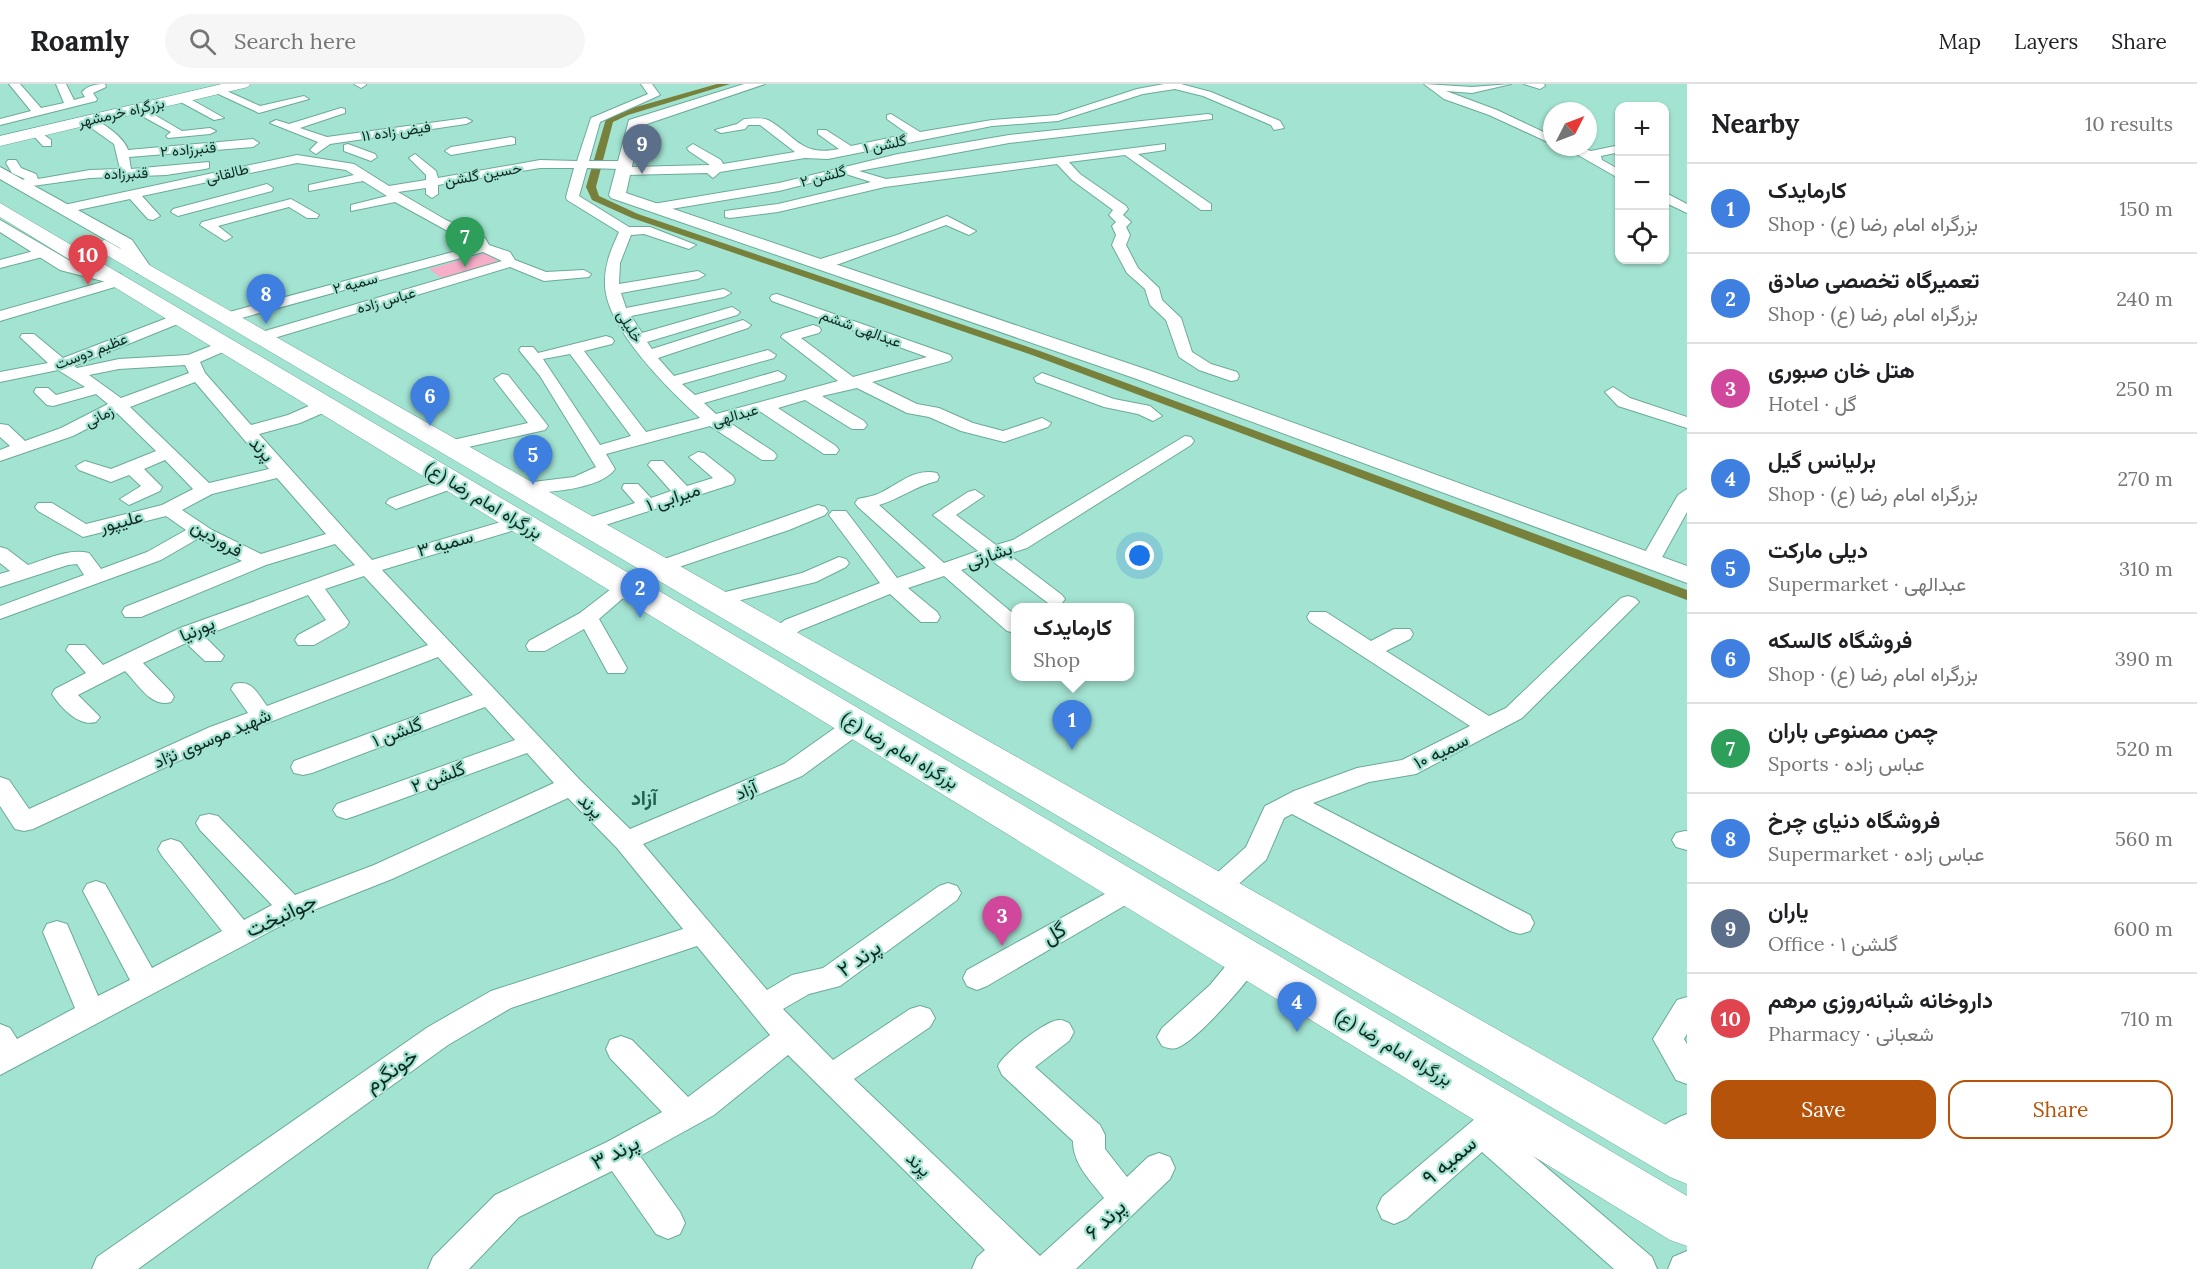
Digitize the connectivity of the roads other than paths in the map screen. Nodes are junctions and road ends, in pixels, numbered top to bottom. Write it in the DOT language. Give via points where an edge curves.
graph roads {
  1 [pos="14,84"];
  2 [pos="61,84"];
  3 [pos="100,84"];
  4 [pos="198,84"];
  5 [pos="646,84"];
  6 [pos="758,84"];
  7 [pos="1506,84"];
  8 [pos="1171,85"];
  9 [pos="1430,85"];
  10 [pos="225,86"];
  11 [pos="301,92"];
  12 [pos="181,98"];
  13 [pos="137,104"];
  14 [pos="1097,105"];
  15 [pos="68,109"];
  16 [pos="1155,111"];
  17 [pos="39,113"];
  18 [pos="891,117"];
  19 [pos="1118,117"];
  20 [pos="1208,117"];
  21 [pos="218,118"];
  22 [pos="87,120"];
  23 [pos="466,121"];
  24 [pos="0,122"];
  25 [pos="291,123"];
  26 [pos="272,124"];
  27 [pos="361,125"];
  28 [pos="1129,125"];
  29 [pos="1278,128"];
  30 [pos="0,131"];
  31 [pos="210,131"];
  32 [pos="822,132"];
  33 [pos="309,134"];
  34 [pos="179,135"];
  35 [pos="479,136"];
  36 [pos="920,136"];
  37 [pos="1543,137"];
  38 [pos="228,140"];
  39 [pos="326,141"];
  40 [pos="732,141"];
  41 [pos="0,143"];
  42 [pos="253,143"];
  43 [pos="393,143"];
  44 [pos="295,145"];
  45 [pos="1161,147"];
  46 [pos="121,148"];
  47 [pos="348,148"];
  48 [pos="693,148"];
  49 [pos="1615,149"];
  50 [pos="450,151"];
  51 [pos="850,151"];
  52 [pos="1128,153"];
  53 [pos="1597,153"];
  54 [pos="805,154"];
  55 [pos="1594,156"];
  56 [pos="371,157"];
  57 [pos="415,158"];
  58 [pos="307,159"];
  59 [pos="518,160"];
  60 [pos="1060,160"];
  61 [pos="231,161"];
  62 [pos="332,164"];
  63 [pos="581,165"];
  64 [pos="6,168"];
  65 [pos="625,168"];
  66 [pos="761,168"];
  67 [pos="244,169"];
  68 [pos="715,169"];
  69 [pos="846,170"];
  70 [pos="1615,172"];
  71 [pos="127,177"];
  72 [pos="362,177"];
  73 [pos="475,179"];
  74 [pos="27,183"];
  75 [pos="885,183"];
  76 [pos="0,186"];
  77 [pos="782,186"];
  78 [pos="172,187"];
  79 [pos="267,188"];
  80 [pos="381,189"];
  81 [pos="432,189"];
  82 [pos="362,191"];
  83 [pos="139,194"];
  84 [pos="721,197"];
  85 [pos="396,198"];
  86 [pos="799,198"];
  87 [pos="1669,200"];
  88 [pos="203,205"];
  89 [pos="412,207"];
  90 [pos="1206,207"];
  91 [pos="64,208"];
  92 [pos="356,208"];
  93 [pos="653,208"];
  94 [pos="744,208"];
  95 [pos="0,209"];
  96 [pos="260,211"];
  97 [pos="178,212"];
  98 [pos="730,214"];
  99 [pos="312,215"];
  100 [pos="153,216"];
  101 [pos="1686,217"];
  102 [pos="372,218"];
  103 [pos="227,219"];
  104 [pos="274,220"];
  105 [pos="0,225"];
  106 [pos="704,225"];
  107 [pos="626,231"];
  108 [pos="969,231"];
  109 [pos="225,237"];
  110 [pos="689,245"];
  111 [pos="483,248"];
  112 [pos="510,263"];
  113 [pos="0,264"];
  114 [pos="100,264"];
  115 [pos="819,264"];
  116 [pos="584,274"];
  117 [pos="698,275"];
  118 [pos="613,290"];
  119 [pos="724,293"];
  120 [pos="777,298"];
  121 [pos="732,312"];
  122 [pos="622,313"];
  123 [pos="180,318"];
  124 [pos="3,319"];
  125 [pos="743,325"];
  126 [pos="813,330"];
  127 [pos="227,331"];
  128 [pos="28,337"];
  129 [pos="261,337"];
  130 [pos="639,339"];
  131 [pos="606,342"];
  132 [pos="574,349"];
  133 [pos="527,350"];
  134 [pos="545,355"];
  135 [pos="768,355"];
  136 [pos="648,357"];
  137 [pos="944,358"];
  138 [pos="194,367"];
  139 [pos="68,369"];
  140 [pos="778,376"];
  141 [pos="1231,376"];
  142 [pos="0,377"];
  143 [pos="1042,378"];
  144 [pos="502,379"];
  145 [pos="670,382"];
  146 [pos="855,383"];
  147 [pos="99,388"];
  148 [pos="42,392"];
  149 [pos="1613,392"];
  150 [pos="808,395"];
  151 [pos="692,401"];
  152 [pos="119,405"];
  153 [pos="326,405"];
  154 [pos="765,407"];
  155 [pos="1153,416"];
  156 [pos="714,421"];
  157 [pos="1042,423"];
  158 [pos="1687,423"];
  159 [pos="858,425"];
  160 [pos="2,429"];
  161 [pos="247,432"];
  162 [pos="642,439"];
  163 [pos="1185,441"];
  164 [pos="450,446"];
  165 [pos="22,448"];
  166 [pos="830,450"];
  167 [pos="596,452"];
  168 [pos="167,453"];
  169 [pos="0,456"];
  170 [pos="768,456"];
  171 [pos="698,457"];
  172 [pos="657,465"];
  173 [pos="85,466"];
  174 [pos="132,468"];
  175 [pos="282,471"];
  176 [pos="930,477"];
  177 [pos="453,482"];
  178 [pos="631,488"];
  179 [pos="205,490"];
  180 [pos="683,493"];
  181 [pos="1687,495"];
  182 [pos="975,496"];
  183 [pos="535,498"];
  184 [pos="129,499"];
  185 [pos="396,503"];
  186 [pos="647,505"];
  187 [pos="45,507"];
  188 [pos="169,509"];
  189 [pos="818,511"];
  190 [pos="839,515"];
  191 [pos="586,525"];
  192 [pos="199,530"];
  193 [pos="340,536"];
  194 [pos="0,553"];
  195 [pos="995,554"];
  196 [pos="259,561"];
  197 [pos="1650,561"];
  198 [pos="839,563"];
  199 [pos="370,566"];
  200 [pos="660,567"];
  201 [pos="945,570"];
  202 [pos="25,573"];
  203 [pos="1687,575"];
  204 [pos="96,577"];
  205 [pos="0,581"];
  206 [pos="627,586"];
  207 [pos="893,586"];
  208 [pos="313,587"];
  209 [pos="1055,599"];
  210 [pos="716,600"];
  211 [pos="1629,602"];
  212 [pos="133,612"];
  213 [pos="0,613"];
  214 [pos="929,617"];
  215 [pos="1318,617"];
  216 [pos="588,618"];
  217 [pos="1011,623"];
  218 [pos="188,633"];
  219 [pos="1402,634"];
  220 [pos="777,635"];
  221 [pos="306,639"];
  222 [pos="537,646"];
  223 [pos="443,647"];
  224 [pos="77,650"];
  225 [pos="1370,650"];
  226 [pos="213,656"];
  227 [pos="127,660"];
  228 [pos="616,668"];
  229 [pos="100,675"];
  230 [pos="242,689"];
  231 [pos="163,697"];
  232 [pos="490,697"];
  233 [pos="263,716"];
  234 [pos="88,717"];
  235 [pos="857,724"];
  236 [pos="1489,727"];
  237 [pos="531,743"];
  238 [pos="303,767"];
  239 [pos="0,786"];
  240 [pos="571,786"];
  241 [pos="1293,803"];
  242 [pos="346,810"];
  243 [pos="209,823"];
  244 [pos="626,841"];
  245 [pos="171,849"];
  246 [pos="1132,889"];
  247 [pos="1216,889"];
  248 [pos="96,891"];
  249 [pos="948,893"];
  250 [pos="291,908"];
  251 [pos="1520,923"];
  252 [pos="57,932"];
  253 [pos="704,933"];
  254 [pos="240,934"];
  255 [pos="1248,959"];
  256 [pos="977,978"];
  257 [pos="146,983"];
  258 [pos="763,1007"];
  259 [pos="1687,1009"];
  260 [pos="91,1013"];
  261 [pos="920,1018"];
  262 [pos="1059,1032"];
  263 [pos="789,1036"];
  264 [pos="1172,1037"];
  265 [pos="621,1049"];
  266 [pos="4,1052"];
  267 [pos="1687,1071"];
  268 [pos="831,1078"];
  269 [pos="685,1115"];
  270 [pos="1493,1123"];
  271 [pos="1678,1146"];
  272 [pos="618,1152"];
  273 [pos="1159,1168"];
  274 [pos="1125,1200"];
  275 [pos="1394,1208"];
  276 [pos="668,1223"];
  277 [pos="1687,1223"];
  278 [pos="1009,1263"];
  279 [pos="109,1269"];
  280 [pos="445,1269"];
  281 [pos="1051,1269"];
  282 [pos="1640,1269"];
  1 -- 17 [label="street"];
  2 -- 15 [label="street"];
  3 -- 15 [label="street" via="101,87 87,92 92,99"];
  4 -- 13 [label="highway, بزرگراه خرمشهر"];
  5 -- 63 [label="street" via="655,95 595,120"];
  6 -- 65 [label="main road" via="634,123"];
  7 -- 9 [label="street" via="1472,90"];
  8 -- 14 [label="street, گلشن ۱" via="1143,96"];
  8 -- 29 [label="street" via="1207,94 1276,123"];
  9 -- 37 [label="street" via="1462,103 1485,109"];
  10 -- 11 [label="street" via="259,110"];
  10 -- 12 [label="highway, بزرگراه خرمشهر"];
  10 -- 13 [label="highway"];
  12 -- 13 [label="highway, بزرگراه خرمشهر"];
  12 -- 21 [label="street"];
  13 -- 15 [label="highway, بزرگراه خرمشهر"];
  13 -- 22 [label="highway, بزرگراه خرمشهر"];
  13 -- 34 [label="street"];
  14 -- 19 [label="street"];
  14 -- 36 [label="street, گلشن ۱" via="1058,118 992,123"];
  15 -- 17 [label="street"];
  15 -- 30 [label="highway, بزرگراه خرمشهر"];
  16 -- 19 [label="street"];
  17 -- 24 [label="street"];
  18 -- 36 [label="street"];
  19 -- 28 [label="street"];
  20 -- 28 [label="street, گلشن ۲"];
  22 -- 41 [label="highway, بزرگراه خرمشهر" via="36,137"];
  22 -- 46 [label="street"];
  23 -- 39 [label="street, فیض زاده ۱۱"];
  25 -- 26 [label="street"];
  25 -- 33 [label="street"];
  25 -- 33 [label="street" via="344,115"];
  27 -- 39 [label="street"];
  28 -- 69 [label="street, گلشن ۲" via="1009,139"];
  31 -- 34 [label="street"];
  32 -- 51 [label="street"];
  33 -- 39 [label="street"];
  34 -- 46 [label="street" via="149,138"];
  35 -- 50 [label="street"];
  36 -- 51 [label="street, گلشن ۱"];
  38 -- 42 [label="street, قنبرزاده ۲"];
  38 -- 46 [label="street, قنبرزاده ۲"];
  38 -- 61 [label="street"];
  39 -- 58 [label="street"];
  40 -- 54 [label="street" via="728,138 747,134 727,129 741,127 744,122 763,122"];
  43 -- 47 [label="street"];
  44 -- 58 [label="street"];
  45 -- 52 [label="street"];
  46 -- 71 [label="street"];
  47 -- 56 [label="street"];
  47 -- 58 [label="street"];
  48 -- 68 [label="street" via="717,164"];
  49 -- 53 [label="street"];
  50 -- 59 [label="street"];
  50 -- 73 [label="street"];
  51 -- 54 [label="street, گلشن ۱"];
  52 -- 60 [label="street"];
  52 -- 90 [label="street"];
  54 -- 68 [label="street, گلشن ۱"];
  55 -- 70 [label="street" via="1595,161"];
  57 -- 81 [label="street" via="432,174"];
  58 -- 62 [label="street, طالقانی"];
  58 -- 67 [label="street, طالقانی"];
  59 -- 63 [label="street, حسین گلشن"];
  59 -- 73 [label="street, حسین گلشن"];
  60 -- 75 [label="street"];
  60 -- 141 [label="street" via="1076,177 1121,209 1116,215 1124,222 1119,226 1123,235 1119,245 1132,270 1152,288 1155,302 1173,318 1185,354 1205,367"];
  61 -- 67 [label="street"];
  61 -- 71 [label="street, قنبرزاده"];
  62 -- 72 [label="street, طالقانی" via="350,167"];
  62 -- 72 [label="street" via="311,184"];
  63 -- 65 [label="street, حسین گلشن"];
  63 -- 107 [label="street" via="572,197"];
  64 -- 74 [label="main road, بزرگراه امام رضا (ع)"];
  65 -- 68 [label="street, گلشن ۱"];
  65 -- 93 [label="main road" via="618,195"];
  66 -- 77 [label="street"];
  67 -- 78 [label="street, طالقانی"];
  68 -- 84 [label="street" via="712,179"];
  69 -- 75 [label="street"];
  69 -- 77 [label="street, گلشن ۲"];
  71 -- 74 [label="street, قنبرزاده"];
  71 -- 83 [label="street"];
  72 -- 80 [label="street, طالقانی"];
  73 -- 81 [label="street, حسین گلشن"];
  74 -- 91 [label="main road, بزرگراه امام رضا (ع)"];
  75 -- 98 [label="street" via="778,208"];
  76 -- 114 [label="highway, بزرگراه امام رضا (ع)"];
  77 -- 84 [label="street, گلشن ۲"];
  77 -- 86 [label="street"];
  78 -- 83 [label="street, طالقانی"];
  78 -- 88 [label="street"];
  79 -- 88 [label="street"];
  80 -- 81 [label="street, حسین گلشن"];
  80 -- 82 [label="street, حسین گلشن"];
  80 -- 85 [label="street, طالقانی"];
  83 -- 91 [label="street, طالقانی"];
  83 -- 100 [label="street"];
  84 -- 93 [label="street, گلشن ۲"];
  85 -- 89 [label="street, طالقانی"];
  85 -- 92 [label="street"];
  87 -- 101 [label="street"];
  88 -- 97 [label="street"];
  88 -- 103 [label="street"];
  89 -- 102 [label="street"];
  89 -- 111 [label="street, طالقانی" via="475,238"];
  91 -- 114 [label="main road, بزرگراه امام رضا (ع)" via="126,244"];
  93 -- 106 [label="main road"];
  94 -- 98 [label="street"];
  95 -- 114 [label="highway, بزرگراه امام رضا (ع)"];
  96 -- 99 [label="street" via="291,203"];
  96 -- 103 [label="street"];
  96 -- 104 [label="street"];
  98 -- 106 [label="street"];
  103 -- 109 [label="street" via="207,225"];
  105 -- 114 [label="main road, بزرگراه امام رضا (ع)"];
  106 -- 115 [label="main road"];
  107 -- 110 [label="street" via="645,230"];
  107 -- 118 [label="street, خلیلی" via="613,263"];
  108 -- 115 [label="street" via="947,220"];
  111 -- 112 [label="street, طالقانی" via="505,255"];
  111 -- 127 [label="street, سمیه ۲"];
  112 -- 116 [label="street, طالقانی" via="544,277"];
  112 -- 129 [label="street, عباس زاده"];
  113 -- 114 [label="street"];
  114 -- 123 [label="highway, بزرگراه امام رضا (ع)"];
  114 -- 124 [label="street"];
  114 -- 127 [label="highway, بزرگراه امام رضا (ع)"];
  115 -- 197 [label="main road" via="1141,374"];
  117 -- 118 [label="street"];
  118 -- 122 [label="street, خلیلی"];
  119 -- 122 [label="street"];
  120 -- 137 [label="street, عبدالهی ششم"];
  121 -- 130 [label="street"];
  122 -- 130 [label="street, خلیلی"];
  123 -- 127 [label="highway, بزرگراه امام رضا (ع)"];
  123 -- 139 [label="street, عظیم دوست"];
  125 -- 136 [label="street"];
  126 -- 146 [label="street" via="789,337"];
  127 -- 129 [label="highway, بزرگراه امام رضا (ع)"];
  127 -- 138 [label="street"];
  127 -- 153 [label="highway, بزرگراه امام رضا (ع)"];
  128 -- 139 [label="street, فروردین"];
  129 -- 164 [label="highway, بزرگراه امام رضا (ع)"];
  130 -- 136 [label="street, خلیلی"];
  131 -- 132 [label="street"];
  132 -- 134 [label="street"];
  132 -- 162 [label="street"];
  133 -- 167 [label="street" via="547,374"];
  135 -- 145 [label="street"];
  136 -- 145 [label="street, خلیلی"];
  137 -- 146 [label="street, عبدالهی"];
  138 -- 139 [label="street" via="119,364"];
  138 -- 152 [label="street, زمانی"];
  138 -- 161 [label="street, پرند"];
  139 -- 142 [label="street, عظیم دوست"];
  139 -- 147 [label="street, فروردین"];
  140 -- 151 [label="street"];
  143 -- 155 [label="street"];
  144 -- 164 [label="street" via="539,426"];
  145 -- 151 [label="street, خلیلی"];
  146 -- 150 [label="street, عبدالهی"];
  146 -- 157 [label="street" via="913,409 933,412 1004,437"];
  147 -- 148 [label="street" via="53,401"];
  147 -- 152 [label="street, فروردین"];
  149 -- 158 [label="street" via="1624,402"];
  150 -- 154 [label="street, عبدالهی"];
  150 -- 159 [label="street"];
  151 -- 156 [label="street, خلیلی"];
  152 -- 165 [label="street, زمانی" via="67,432"];
  152 -- 168 [label="street, فروردین"];
  153 -- 161 [label="street"];
  153 -- 177 [label="highway, بزرگراه امام رضا (ع)"];
  154 -- 156 [label="street, عبدالهی"];
  154 -- 166 [label="street"];
  156 -- 162 [label="street, عبدالهی"];
  156 -- 170 [label="street, خلیلی"];
  160 -- 165 [label="street"];
  161 -- 175 [label="street, پرند"];
  162 -- 167 [label="street, عبدالهی"];
  163 -- 195 [label="street, بشارتی" via="1020,544"];
  164 -- 183 [label="highway, بزرگراه امام رضا (ع)"];
  165 -- 169 [label="street, زمانی"];
  167 -- 183 [label="street" via="606,469"];
  168 -- 174 [label="street"];
  168 -- 179 [label="street, فروردین"];
  171 -- 180 [label="street, میرابی ۱" via="726,480"];
  172 -- 180 [label="street"];
  173 -- 174 [label="street" via="111,476"];
  174 -- 184 [label="street" via="153,488"];
  175 -- 179 [label="street, فروردین"];
  175 -- 193 [label="street, پرند"];
  176 -- 201 [label="street" via="916,479 887,497 865,503"];
  177 -- 183 [label="highway, بزرگراه امام رضا (ع)"];
  177 -- 185 [label="street"];
  178 -- 186 [label="street"];
  179 -- 188 [label="street, فروردین"];
  180 -- 186 [label="street, میرابی ۱"];
  181 -- 197 [label="street"];
  182 -- 195 [label="street" via="943,515"];
  183 -- 191 [label="highway, بزرگراه امام رضا (ع)"];
  183 -- 199 [label="street, سمیه ۳"];
  183 -- 206 [label="highway, بزرگراه امام رضا (ع)"];
  186 -- 191 [label="street, میرابی ۱"];
  187 -- 188 [label="street, علیپور" via="83,531"];
  188 -- 192 [label="street, فروردین"];
  189 -- 200 [label="street"];
  190 -- 207 [label="street"];
  191 -- 200 [label="highway, بزرگراه امام رضا (ع)"];
  192 -- 196 [label="street, فروردین"];
  192 -- 204 [label="street" via="154,556"];
  193 -- 196 [label="street, فروردین"];
  193 -- 199 [label="street, پرند"];
  194 -- 202 [label="street"];
  195 -- 201 [label="street, بشارتی"];
  195 -- 209 [label="street"];
  196 -- 212 [label="street"];
  197 -- 203 [label="main road"];
  198 -- 210 [label="street" via="810,578"];
  199 -- 208 [label="street, پورنیا"];
  199 -- 223 [label="street, پرند"];
  200 -- 210 [label="highway, بزرگراه امام رضا (ع)"];
  201 -- 207 [label="street, بشارتی"];
  201 -- 217 [label="street"];
  202 -- 204 [label="street" via="82,556"];
  202 -- 205 [label="street"];
  204 -- 213 [label="street"];
  206 -- 216 [label="street"];
  206 -- 235 [label="highway, بزرگراه امام رضا (ع)"];
  207 -- 214 [label="street"];
  207 -- 220 [label="street, بشارتی" via="856,597"];
  208 -- 218 [label="street, پورنیا"];
  208 -- 221 [label="street" via="338,622"];
  210 -- 220 [label="highway, بزرگراه امام رضا (ع)"];
  211 -- 236 [label="street, سمیه ۱۰" via="1514,713"];
  215 -- 225 [label="street"];
  216 -- 222 [label="street"];
  216 -- 228 [label="street"];
  218 -- 226 [label="street"];
  218 -- 227 [label="street, پورنیا"];
  219 -- 225 [label="street"];
  220 -- 247 [label="highway, بزرگراه امام رضا (ع)"];
  223 -- 232 [label="street, پرند"];
  223 -- 233 [label="street, شهید موسوی نژاد"];
  224 -- 229 [label="street"];
  225 -- 236 [label="street"];
  227 -- 229 [label="street, پورنیا"];
  227 -- 231 [label="street"];
  229 -- 234 [label="street, پورنیا" via="63,694"];
  230 -- 233 [label="street"];
  232 -- 237 [label="street, پرند"];
  232 -- 238 [label="street, گلشن ۱"];
  233 -- 239 [label="street, شهید موسوی نژاد" via="24,822"];
  235 -- 244 [label="street, آزاد" via="793,770"];
  235 -- 246 [label="highway, بزرگراه امام رضا (ع)"];
  236 -- 241 [label="street, سمیه ۱۰" via="1407,768 1366,774"];
  237 -- 240 [label="street, پرند"];
  237 -- 242 [label="street, گلشن ۲"];
  240 -- 244 [label="street, پرند"];
  240 -- 250 [label="street, جوانبخت" via="383,872"];
  241 -- 247 [label="street, سمیه ۱۰" via="1274,813 1257,853"];
  241 -- 251 [label="street"];
  243 -- 250 [label="street"];
  244 -- 253 [label="street, پرند"];
  245 -- 254 [label="street"];
  246 -- 255 [label="highway, بزرگراه امام رضا (ع)"];
  246 -- 256 [label="street, گل"];
  247 -- 271 [label="highway, بزرگراه امام رضا (ع)"];
  248 -- 257 [label="street"];
  249 -- 258 [label="street, پرند ۲" via="830,978 802,983"];
  250 -- 254 [label="street, جوانبخت"];
  252 -- 260 [label="street"];
  253 -- 258 [label="street, پرند"];
  253 -- 279 [label="street, خونگرم" via="490,1004 438,1036"];
  254 -- 257 [label="street, جوانبخت"];
  255 -- 264 [label="street" via="1220,993"];
  255 -- 270 [label="highway, بزرگراه امام رضا (ع)"];
  257 -- 260 [label="street, جوانبخت"];
  258 -- 263 [label="street, پرند"];
  259 -- 267 [label="street" via="1668,1039"];
  260 -- 266 [label="street, جوانبخت"];
  261 -- 268 [label="street"];
  262 -- 274 [label="street" via="1013,1066 1089,1135 1089,1154"];
  263 -- 268 [label="street, پرند"];
  263 -- 269 [label="street, پرند ۳"];
  265 -- 269 [label="street"];
  268 -- 278 [label="street, پرند"];
  269 -- 272 [label="street, پرند ۳"];
  270 -- 275 [label="street, سمیه ۹"];
  270 -- 277 [label="highway, بزرگراه امام رضا (ع)"];
  270 -- 282 [label="street"];
  272 -- 276 [label="street"];
  272 -- 280 [label="street, پرند ۳" via="507,1206"];
  273 -- 274 [label="street, پرند ۶"];
  274 -- 281 [label="street, پرند ۶"];
}
